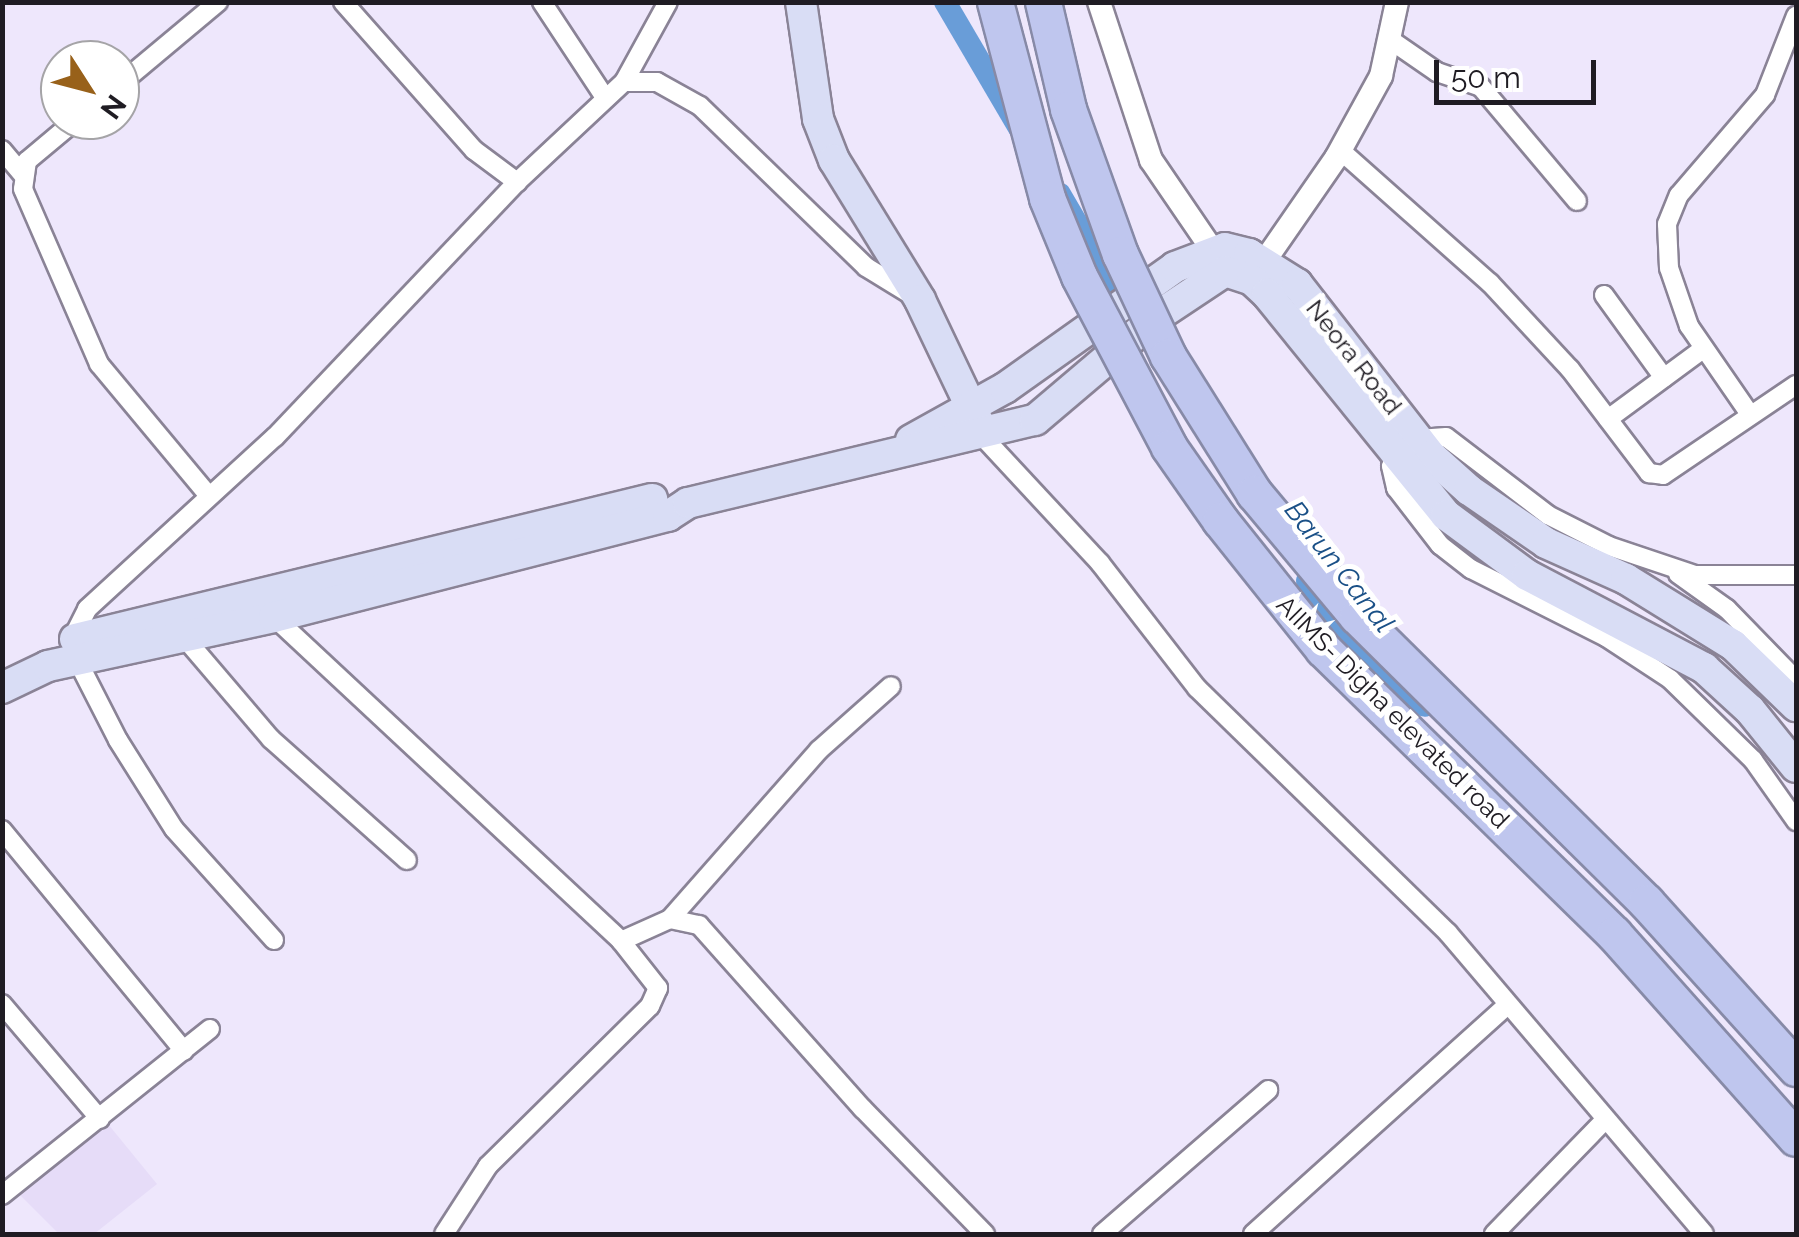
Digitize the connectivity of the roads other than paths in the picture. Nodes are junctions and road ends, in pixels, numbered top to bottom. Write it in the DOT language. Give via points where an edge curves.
graph roads {
  1 [pos="218,2"];
  2 [pos="343,2"];
  3 [pos="542,2"];
  4 [pos="668,2"];
  5 [pos="801,2"];
  6 [pos="995,2"];
  7 [pos="1042,2"];
  8 [pos="1099,2"];
  9 [pos="1397,2"];
  10 [pos="1796,16"];
  11 [pos="1392,41"];
  12 [pos="140,67"];
  13 [pos="624,82"];
  14 [pos="604,96"];
  15 [pos="51,140"];
  16 [pos="2,150"];
  17 [pos="1340,150"];
  18 [pos="22,174"];
  19 [pos="518,182"];
  20 [pos="1576,201"];
  21 [pos="1213,252"];
  22 [pos="1258,269"];
  23 [pos="1604,295"];
  24 [pos="920,300"];
  25 [pos="1152,302"];
  26 [pos="1702,350"];
  27 [pos="1664,378"];
  28 [pos="1796,385"];
  29 [pos="976,406"];
  30 [pos="1749,413"];
  31 [pos="1608,418"];
  32 [pos="983,437"];
  33 [pos="887,452"];
  34 [pos="1414,457"];
  35 [pos="209,496"];
  36 [pos="688,503"];
  37 [pos="1668,568"];
  38 [pos="1794,571"];
  39 [pos="274,617"];
  40 [pos="182,636"];
  41 [pos="74,649"];
  42 [pos="2,668"];
  43 [pos="1796,680"];
  44 [pos="891,686"];
  45 [pos="2,688"];
  46 [pos="1796,706"];
  47 [pos="1796,767"];
  48 [pos="1796,820"];
  49 [pos="2,830"];
  50 [pos="408,860"];
  51 [pos="670,919"];
  52 [pos="274,940"];
  53 [pos="621,940"];
  54 [pos="2,1004"];
  55 [pos="1508,1004"];
  56 [pos="210,1029"];
  57 [pos="184,1051"];
  58 [pos="1796,1068"];
  59 [pos="1268,1090"];
  60 [pos="100,1120"];
  61 [pos="1605,1120"];
  62 [pos="1796,1138"];
  63 [pos="2,1168"];
  64 [pos="9,1190"];
  65 [pos="444,1234"];
  66 [pos="986,1234"];
  67 [pos="1102,1234"];
  68 [pos="1253,1234"];
  69 [pos="1494,1234"];
  70 [pos="1704,1234"];
  1 -- 12 [label="street"];
  2 -- 19 [label="street" via="474,150"];
  3 -- 14 [label="street"];
  4 -- 13 [label="street"];
  5 -- 24 [label="main road" via="814,100 834,160"];
  6 -- 62 [label="highway, AIIMS- Digha elevated road, bridge" via="1042,182 1078,276 1149,414 1220,520 1324,649 1614,934"];
  7 -- 58 [label="highway, AIIMS- Digha elevated road, bridge" via="1068,109 1120,254 1168,356 1254,494 1357,616 1646,902"];
  8 -- 21 [label="street" via="1151,160"];
  9 -- 11 [label="street"];
  10 -- 26 [label="street" via="1764,95 1671,209 1669,268"];
  11 -- 17 [label="street" via="1381,76"];
  11 -- 20 [label="street" via="1438,72 1481,87"];
  13 -- 14 [label="street"];
  13 -- 24 [label="street" via="657,82 700,106 866,267"];
  14 -- 19 [label="street"];
  15 -- 18 [label="street"];
  16 -- 18 [label="street"];
  17 -- 22 [label="street"];
  17 -- 31 [label="street" via="1490,283"];
  18 -- 35 [label="street" via="100,364"];
  19 -- 35 [label="street" via="341,370"];
  21 -- 22 [label="main road"];
  21 -- 25 [label="main road"];
  22 -- 25 [label="main road" via="1225,271"];
  22 -- 34 [label="main road"];
  23 -- 27 [label="street"];
  24 -- 29 [label="main road"];
  25 -- 29 [label="main road, bridge"];
  25 -- 32 [label="main road, bridge" via="1034,420"];
  26 -- 27 [label="street"];
  26 -- 30 [label="street"];
  27 -- 31 [label="street"];
  28 -- 30 [label="street"];
  29 -- 32 [label="main road"];
  29 -- 33 [label="main road"];
  30 -- 31 [label="street" via="1656,476"];
  32 -- 33 [label="main road"];
  32 -- 55 [label="street" via="1100,563 1198,688 1406,889"];
  33 -- 36 [label="main road"];
  34 -- 37 [label="street" via="1432,435 1461,445 1548,515"];
  34 -- 46 [label="main road" via="1500,515 1626,579 1732,645"];
  34 -- 47 [label="main road" via="1482,546 1704,668 1750,710"];
  34 -- 48 [label="street" via="1391,466 1396,488 1440,545 1471,569 1606,637 1670,678 1753,760"];
  35 -- 41 [label="street" via="86,609"];
  36 -- 39 [label="main road" via="668,516"];
  36 -- 41 [label="main road" via="665,497 599,510"];
  37 -- 38 [label="street" via="1725,578"];
  37 -- 43 [label="street" via="1727,608"];
  39 -- 40 [label="main road"];
  39 -- 53 [label="street"];
  40 -- 41 [label="main road"];
  40 -- 50 [label="street" via="270,739"];
  41 -- 42 [label="main road"];
  41 -- 45 [label="main road"];
  41 -- 52 [label="street" via="174,830"];
  44 -- 51 [label="street" via="818,750"];
  49 -- 57 [label="street"];
  51 -- 53 [label="street"];
  51 -- 66 [label="street" via="700,925 863,1109"];
  53 -- 65 [label="street" via="654,977 657,997 531,1118 468,1192"];
  54 -- 60 [label="street"];
  55 -- 61 [label="street"];
  55 -- 68 [label="street"];
  56 -- 57 [label="street"];
  57 -- 60 [label="street"];
  59 -- 67 [label="street"];
  60 -- 64 [label="street"];
  61 -- 69 [label="street"];
  61 -- 70 [label="street"];
  63 -- 64 [label="street"];
}
